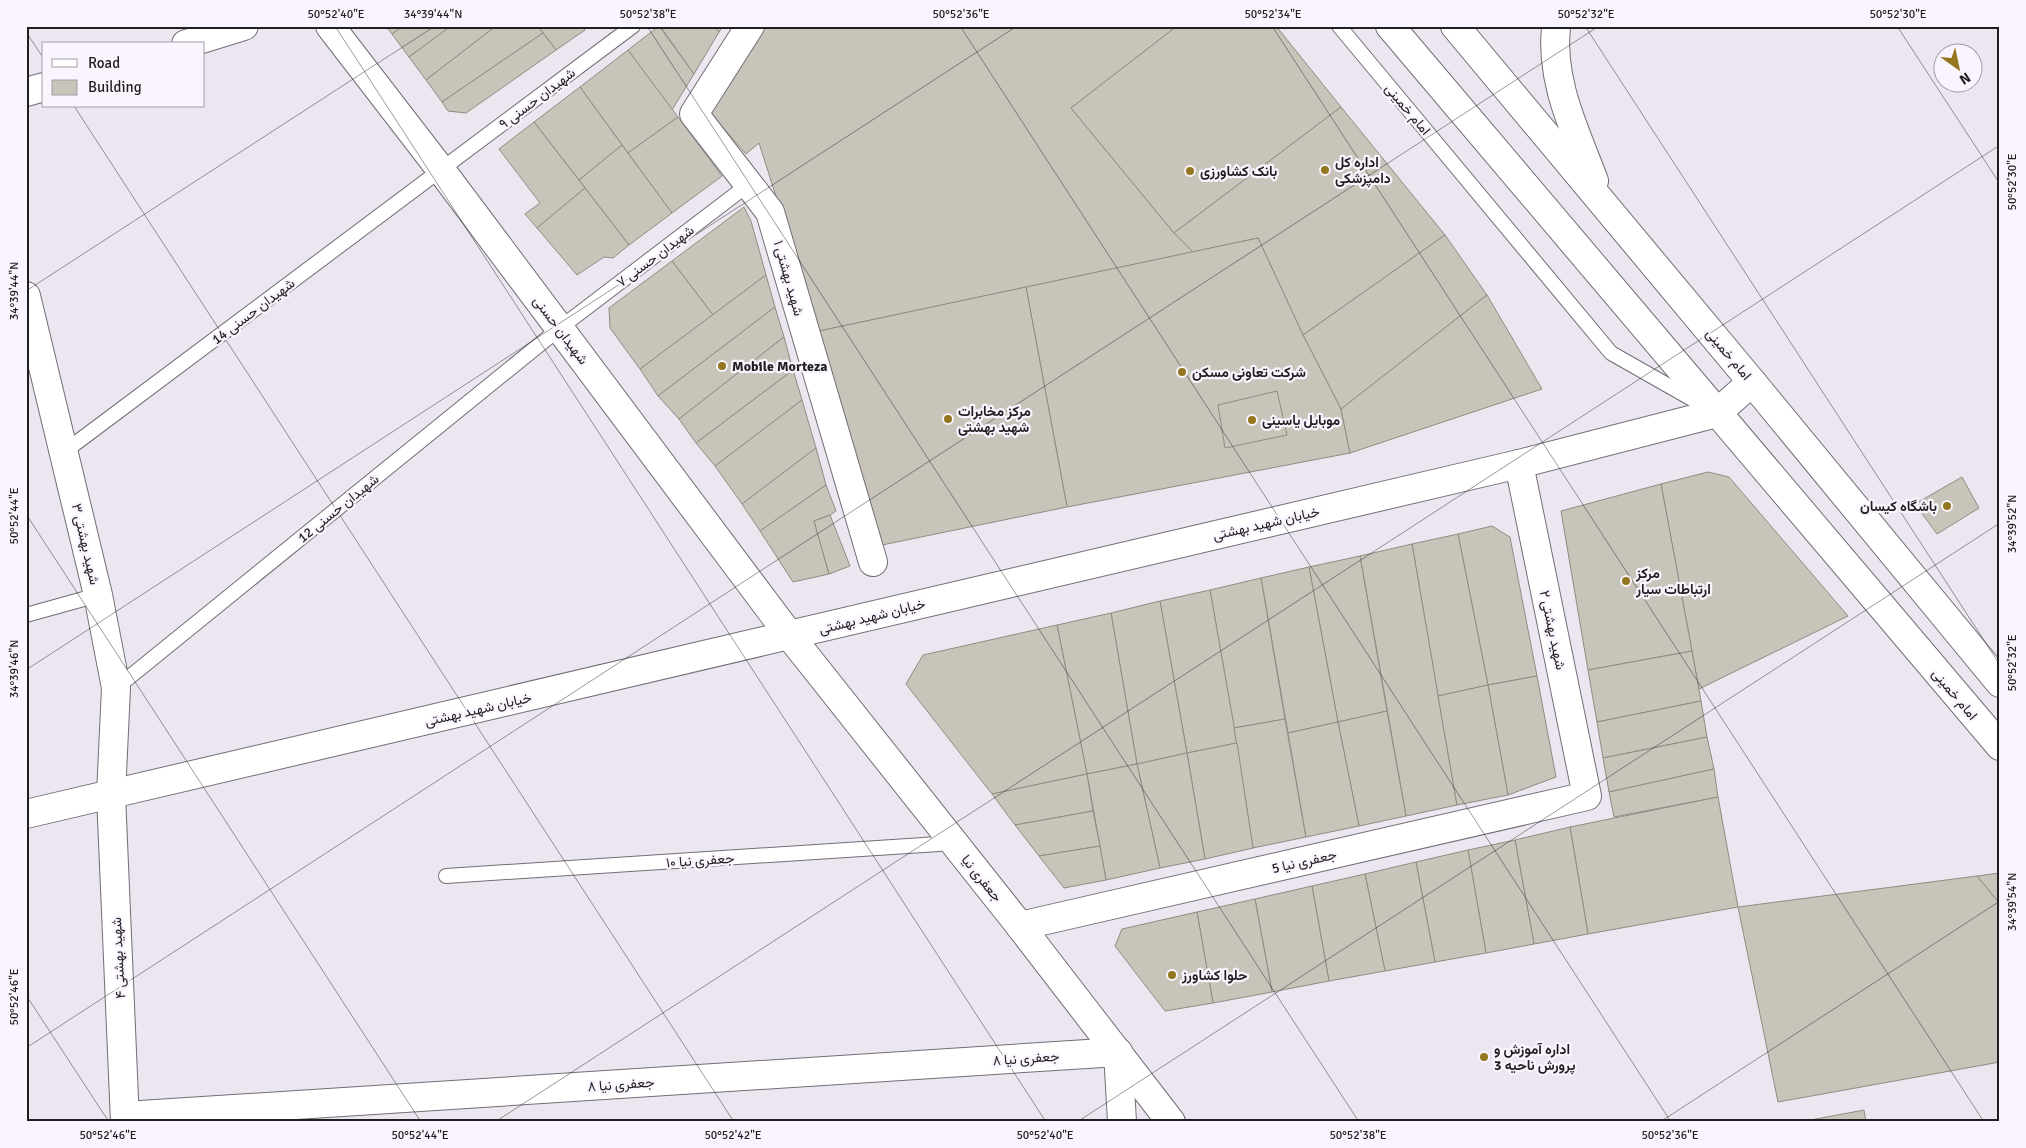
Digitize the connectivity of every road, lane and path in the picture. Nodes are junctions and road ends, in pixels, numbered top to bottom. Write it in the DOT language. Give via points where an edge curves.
graph roads {
  1 [pos="244,26"];
  2 [pos="330,26"];
  3 [pos="633,26"];
  4 [pos="750,26"];
  5 [pos="1339,26"];
  6 [pos="1390,26"];
  7 [pos="1455,26"];
  8 [pos="1556,26"];
  9 [pos="192,42"];
  10 [pos="42,88"];
  11 [pos="26,92"];
  12 [pos="441,170"];
  13 [pos="749,184"];
  14 [pos="1602,201"];
  15 [pos="26,296"];
  16 [pos="560,328"];
  17 [pos="1752,382"];
  18 [pos="1716,413"];
  19 [pos="64,452"];
  20 [pos="1519,464"];
  21 [pos="873,562"];
  22 [pos="98,595"];
  23 [pos="26,615"];
  24 [pos="790,636"];
  25 [pos="2000,683"];
  26 [pos="116,688"];
  27 [pos="2000,746"];
  28 [pos="111,795"];
  29 [pos="1587,796"];
  30 [pos="26,814"];
  31 [pos="954,843"];
  32 [pos="446,876"];
  33 [pos="1020,926"];
  34 [pos="1118,1052"];
  35 [pos="125,1119"];
  36 [pos="1122,1122"];
  37 [pos="1171,1122"];
  1 -- 9 [label="street"];
  2 -- 12 [label="street, شهیدان حسنی"];
  3 -- 12 [label="lane, شهیدان حسنی ۹"];
  4 -- 13 [label="street, شهید بهشتی ۱" via="694,114"];
  5 -- 18 [label="lane, امام خمینی" via="1612,352"];
  6 -- 18 [label="street, امام خمینی"];
  7 -- 14 [label="street, امام خمینی"];
  8 -- 14 [label="street" via="1554,43 1560,90"];
  10 -- 11 [label="street"];
  12 -- 16 [label="street, شهیدان حسنی"];
  12 -- 19 [label="lane, شهیدان حسنی 14"];
  13 -- 16 [label="lane, شهیدان حسنی ۷"];
  13 -- 21 [label="street, شهید بهشتی ۱" via="770,212"];
  14 -- 17 [label="street, امام خمینی"];
  15 -- 19 [label="street, شهید بهشتی ۳" via="39,372"];
  16 -- 24 [label="street, شهیدان حسنی"];
  16 -- 26 [label="lane, شهیدان حسنی 12"];
  17 -- 18 [label="street"];
  17 -- 25 [label="street, امام خمینی"];
  18 -- 20 [label="street, خیابان شهید بهشتی"];
  18 -- 27 [label="street, امام خمینی"];
  19 -- 22 [label="street, شهید بهشتی ۳"];
  20 -- 24 [label="street, خیابان شهید بهشتی"];
  20 -- 29 [label="street, شهید بهشتی ۲"];
  22 -- 23 [label="lane"];
  22 -- 26 [label="street, شهید بهشتی ۳"];
  24 -- 28 [label="street, خیابان شهید بهشتی"];
  24 -- 31 [label="street, جعفری نیا"];
  26 -- 28 [label="street, شهید بهشتی ۳"];
  28 -- 30 [label="street, خیابان شهید بهشتی"];
  28 -- 35 [label="street, شهید بهشتی ۴"];
  29 -- 33 [label="street, جعفری نیا 5"];
  31 -- 32 [label="lane, جعفری نیا ۱۰"];
  31 -- 33 [label="street, جعفری نیا"];
  33 -- 34 [label="street, جعفری نیا"];
  34 -- 35 [label="street, جعفری نیا ۸"];
  34 -- 36 [label="street"];
  34 -- 37 [label="street, جعفری نیا"];
}
